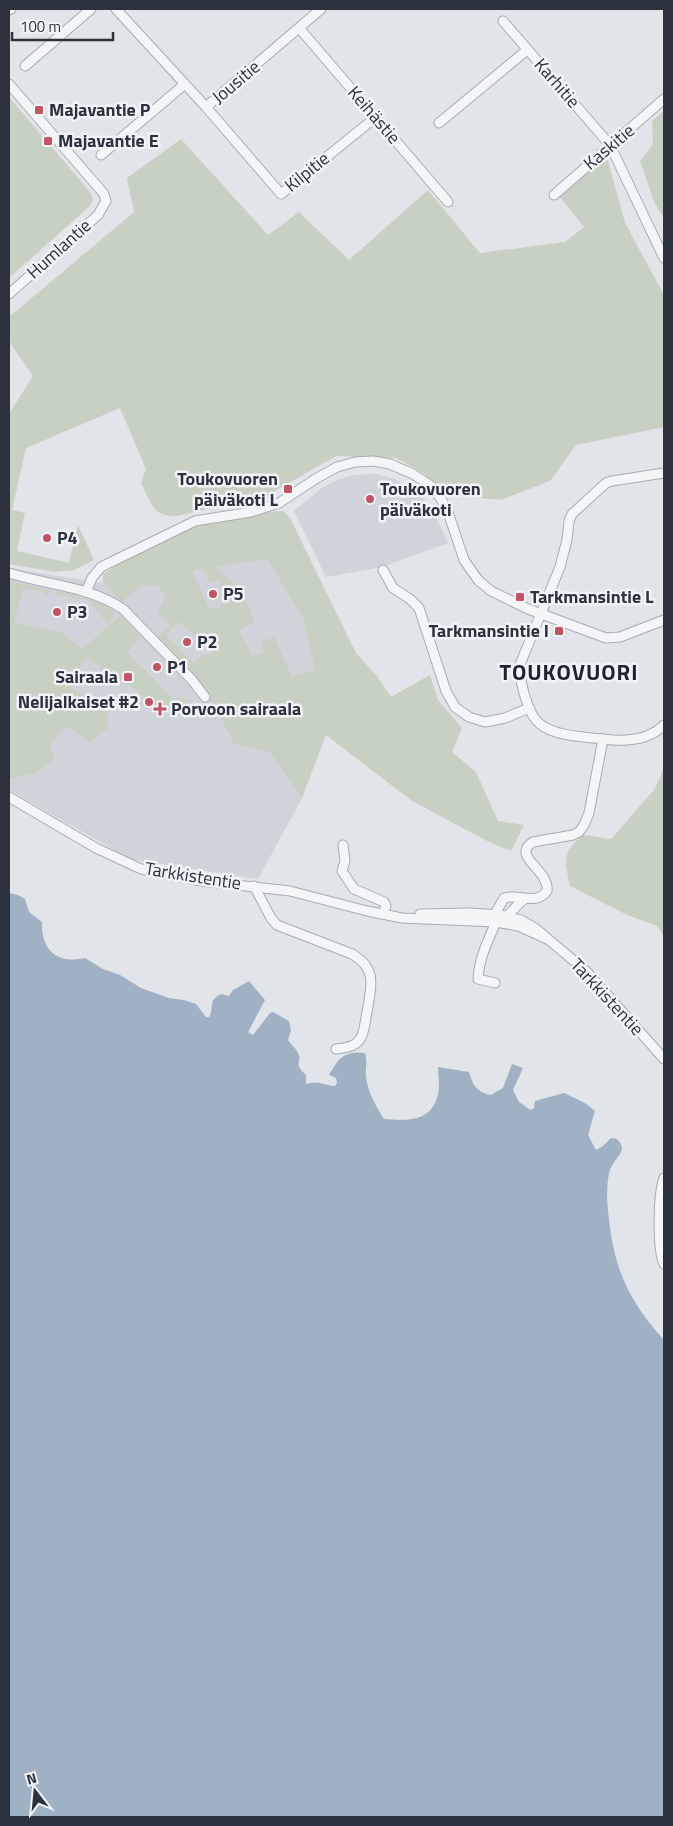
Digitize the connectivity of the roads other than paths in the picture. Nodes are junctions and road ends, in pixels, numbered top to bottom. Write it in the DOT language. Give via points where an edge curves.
graph roads {
  1 [pos="91,9"];
  2 [pos="116,9"];
  3 [pos="321,9"];
  4 [pos="503,21"];
  5 [pos="300,29"];
  6 [pos="527,50"];
  7 [pos="25,66"];
  8 [pos="9,84"];
  9 [pos="185,84"];
  10 [pos="664,99"];
  11 [pos="206,107"];
  12 [pos="376,118"];
  13 [pos="439,123"];
  14 [pos="610,145"];
  15 [pos="101,155"];
  16 [pos="554,195"];
  17 [pos="448,202"];
  18 [pos="664,258"];
  19 [pos="9,294"];
  20 [pos="664,473"];
  21 [pos="383,570"];
  22 [pos="9,574"];
  23 [pos="86,592"];
  24 [pos="541,614"];
  25 [pos="664,620"];
  26 [pos="205,697"];
  27 [pos="529,708"];
  28 [pos="664,725"];
  29 [pos="603,740"];
  30 [pos="9,798"];
  31 [pos="343,845"];
  32 [pos="254,886"];
  33 [pos="525,899"];
  34 [pos="388,915"];
  35 [pos="507,916"];
  36 [pos="496,918"];
  37 [pos="547,939"];
  38 [pos="495,983"];
  39 [pos="336,1050"];
  40 [pos="664,1059"];
  41 [pos="664,1178"];
  42 [pos="664,1264"];
  1 -- 7 [label="street"];
  2 -- 9 [label="street, Jousitie"];
  3 -- 5 [label="street, Jousitie"];
  4 -- 6 [label="street, Karhitie"];
  5 -- 11 [label="street, Jousitie"];
  5 -- 12 [label="street, Keihästie"];
  6 -- 13 [label="street"];
  6 -- 14 [label="street, Karhitie"];
  8 -- 19 [label="street, Humlantie" via="104,194 106,201 98,215"];
  9 -- 11 [label="street, Jousitie"];
  9 -- 15 [label="street"];
  10 -- 14 [label="street, Kaskitie"];
  11 -- 12 [label="street, Kilpitie" via="281,194"];
  12 -- 17 [label="street, Keihästie"];
  14 -- 16 [label="street, Kaskitie"];
  14 -- 18 [label="street, Karhitie"];
  20 -- 24 [label="street" via="606,483 572,514 560,567"];
  21 -- 27 [label="street" via="393,588 420,608 446,691 455,707 469,717 485,722"];
  22 -- 23 [label="street"];
  23 -- 24 [label="street" via="101,567 195,521 251,512 279,503 338,467 373,461 413,474 430,486 448,512 464,560 478,580 491,591"];
  23 -- 26 [label="street" via="123,609"];
  24 -- 25 [label="street" via="606,638 620,637"];
  24 -- 27 [label="street" via="519,667"];
  27 -- 29 [label="street" via="539,724 552,732"];
  28 -- 29 [label="street" via="643,738"];
  29 -- 33 [label="street" via="588,820 573,835 538,840 528,845 525,854 545,877 548,888 543,896"];
  30 -- 32 [label="street, Tarkkistentie" via="96,848 141,869 201,881"];
  31 -- 34 [label="street" via="345,861 342,871 347,881 354,889 384,902"];
  32 -- 34 [label="street, Tarkkistentie" via="290,891"];
  32 -- 39 [label="street" via="277,924 363,960 371,984 365,1025 360,1039 352,1046"];
  33 -- 35 [label="street"];
  33 -- 36 [label="street" via="517,896 504,898"];
  34 -- 36 [label="street, Tarkkistentie" via="440,913"];
  35 -- 36 [label="street"];
  35 -- 37 [label="street, Tarkkistentie" via="535,928"];
  36 -- 37 [label="street, Tarkkistentie"];
  36 -- 38 [label="street" via="479,966 478,979"];
  37 -- 40 [label="street, Tarkkistentie" via="587,972"];
  41 -- 42 [label="street" via="660,1192 660,1246"];
}
